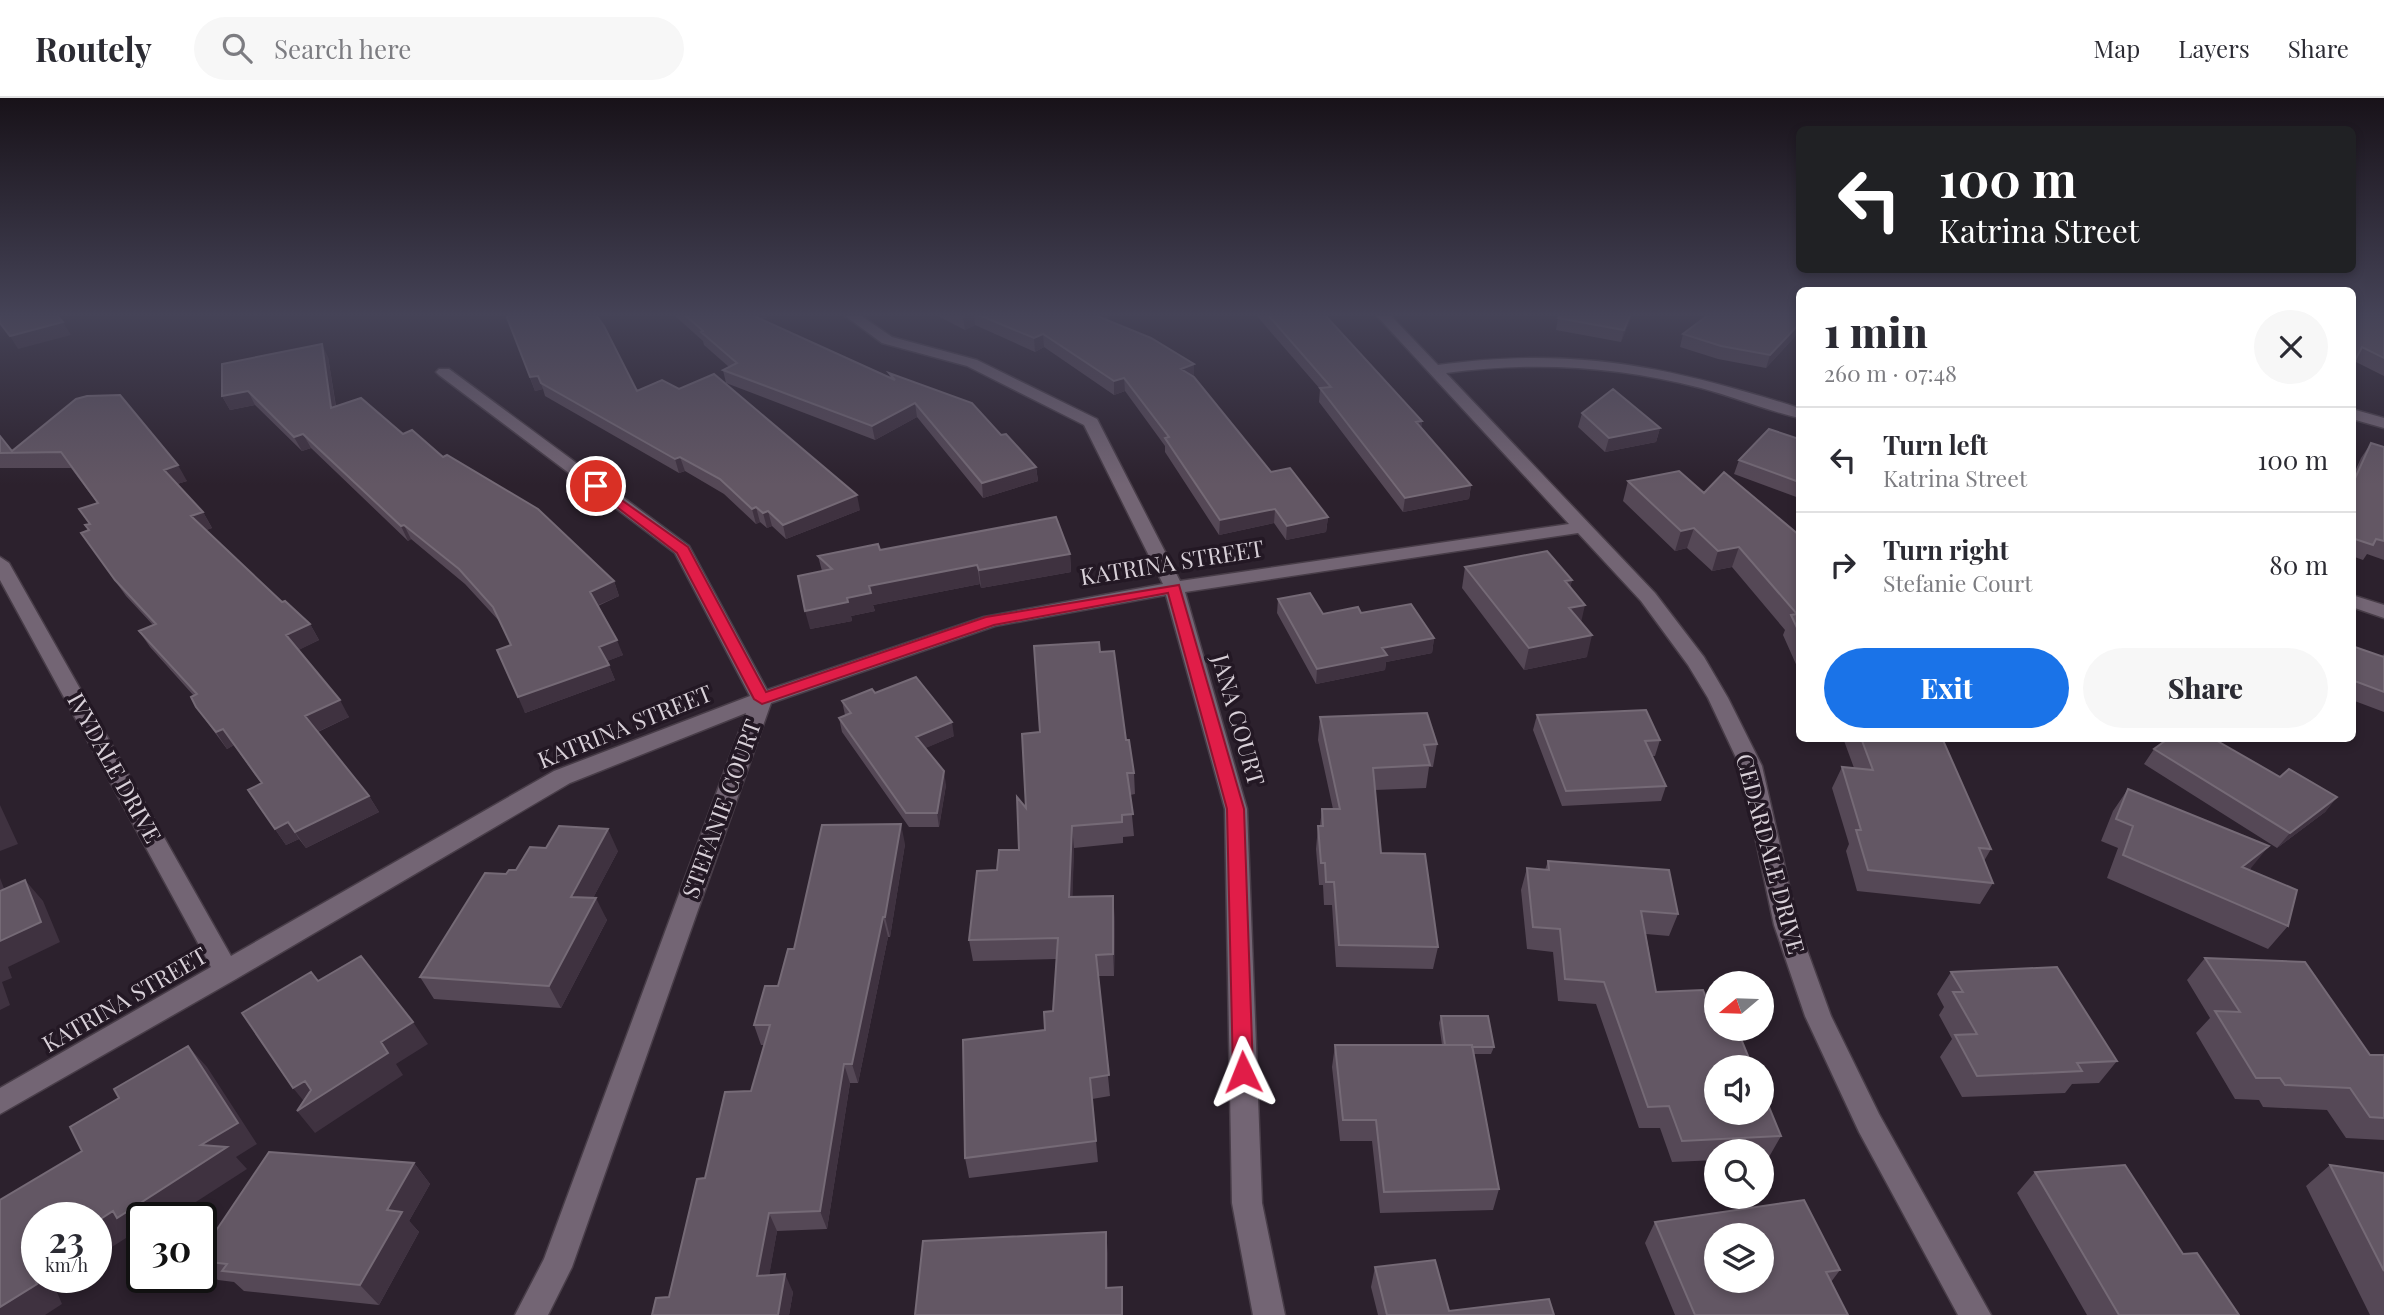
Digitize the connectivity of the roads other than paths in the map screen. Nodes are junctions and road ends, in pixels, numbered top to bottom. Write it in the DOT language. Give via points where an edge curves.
graph roads {
  1 [pos="444,372"];
  2 [pos="990,372"];
  3 [pos="1437,372"];
  4 [pos="1657,372"];
  5 [pos="1796,413"];
  6 [pos="2356,415"];
  7 [pos="2384,423"];
  8 [pos="1583,527"];
  9 [pos="0,563"];
  10 [pos="1174,588"];
  11 [pos="2356,602"];
  12 [pos="2384,612"];
  13 [pos="762,699"];
  14 [pos="227,972"];
  15 [pos="0,1102"];
  16 [pos="531,1315"];
  17 [pos="1269,1315"];
  18 [pos="1975,1315"];
  1 -- 13 [label="street, STEFANIE COURT" via="683,550"];
  2 -- 10 [label="street, JANA COURT" via="1091,422"];
  3 -- 8 [label="street, CEDARDALE DRIVE"];
  4 -- 5 [label="street"];
  6 -- 7 [label="street"];
  8 -- 10 [label="street, KATRINA STREET"];
  8 -- 18 [label="street, CEDARDALE DRIVE" via="1674,629 1736,732 1761,803 1786,925 1818,1016 1874,1134"];
  9 -- 14 [label="street, IVYDALE DRIVE"];
  10 -- 13 [label="street, KATRINA STREET" via="991,621"];
  10 -- 17 [label="street, JANA COURT" via="1236,809 1247,1203"];
  11 -- 12 [label="street"];
  13 -- 14 [label="street, KATRINA STREET" via="562,777"];
  13 -- 16 [label="street, STEFANIE COURT" via="557,1267"];
  14 -- 15 [label="street, KATRINA STREET"];
}
